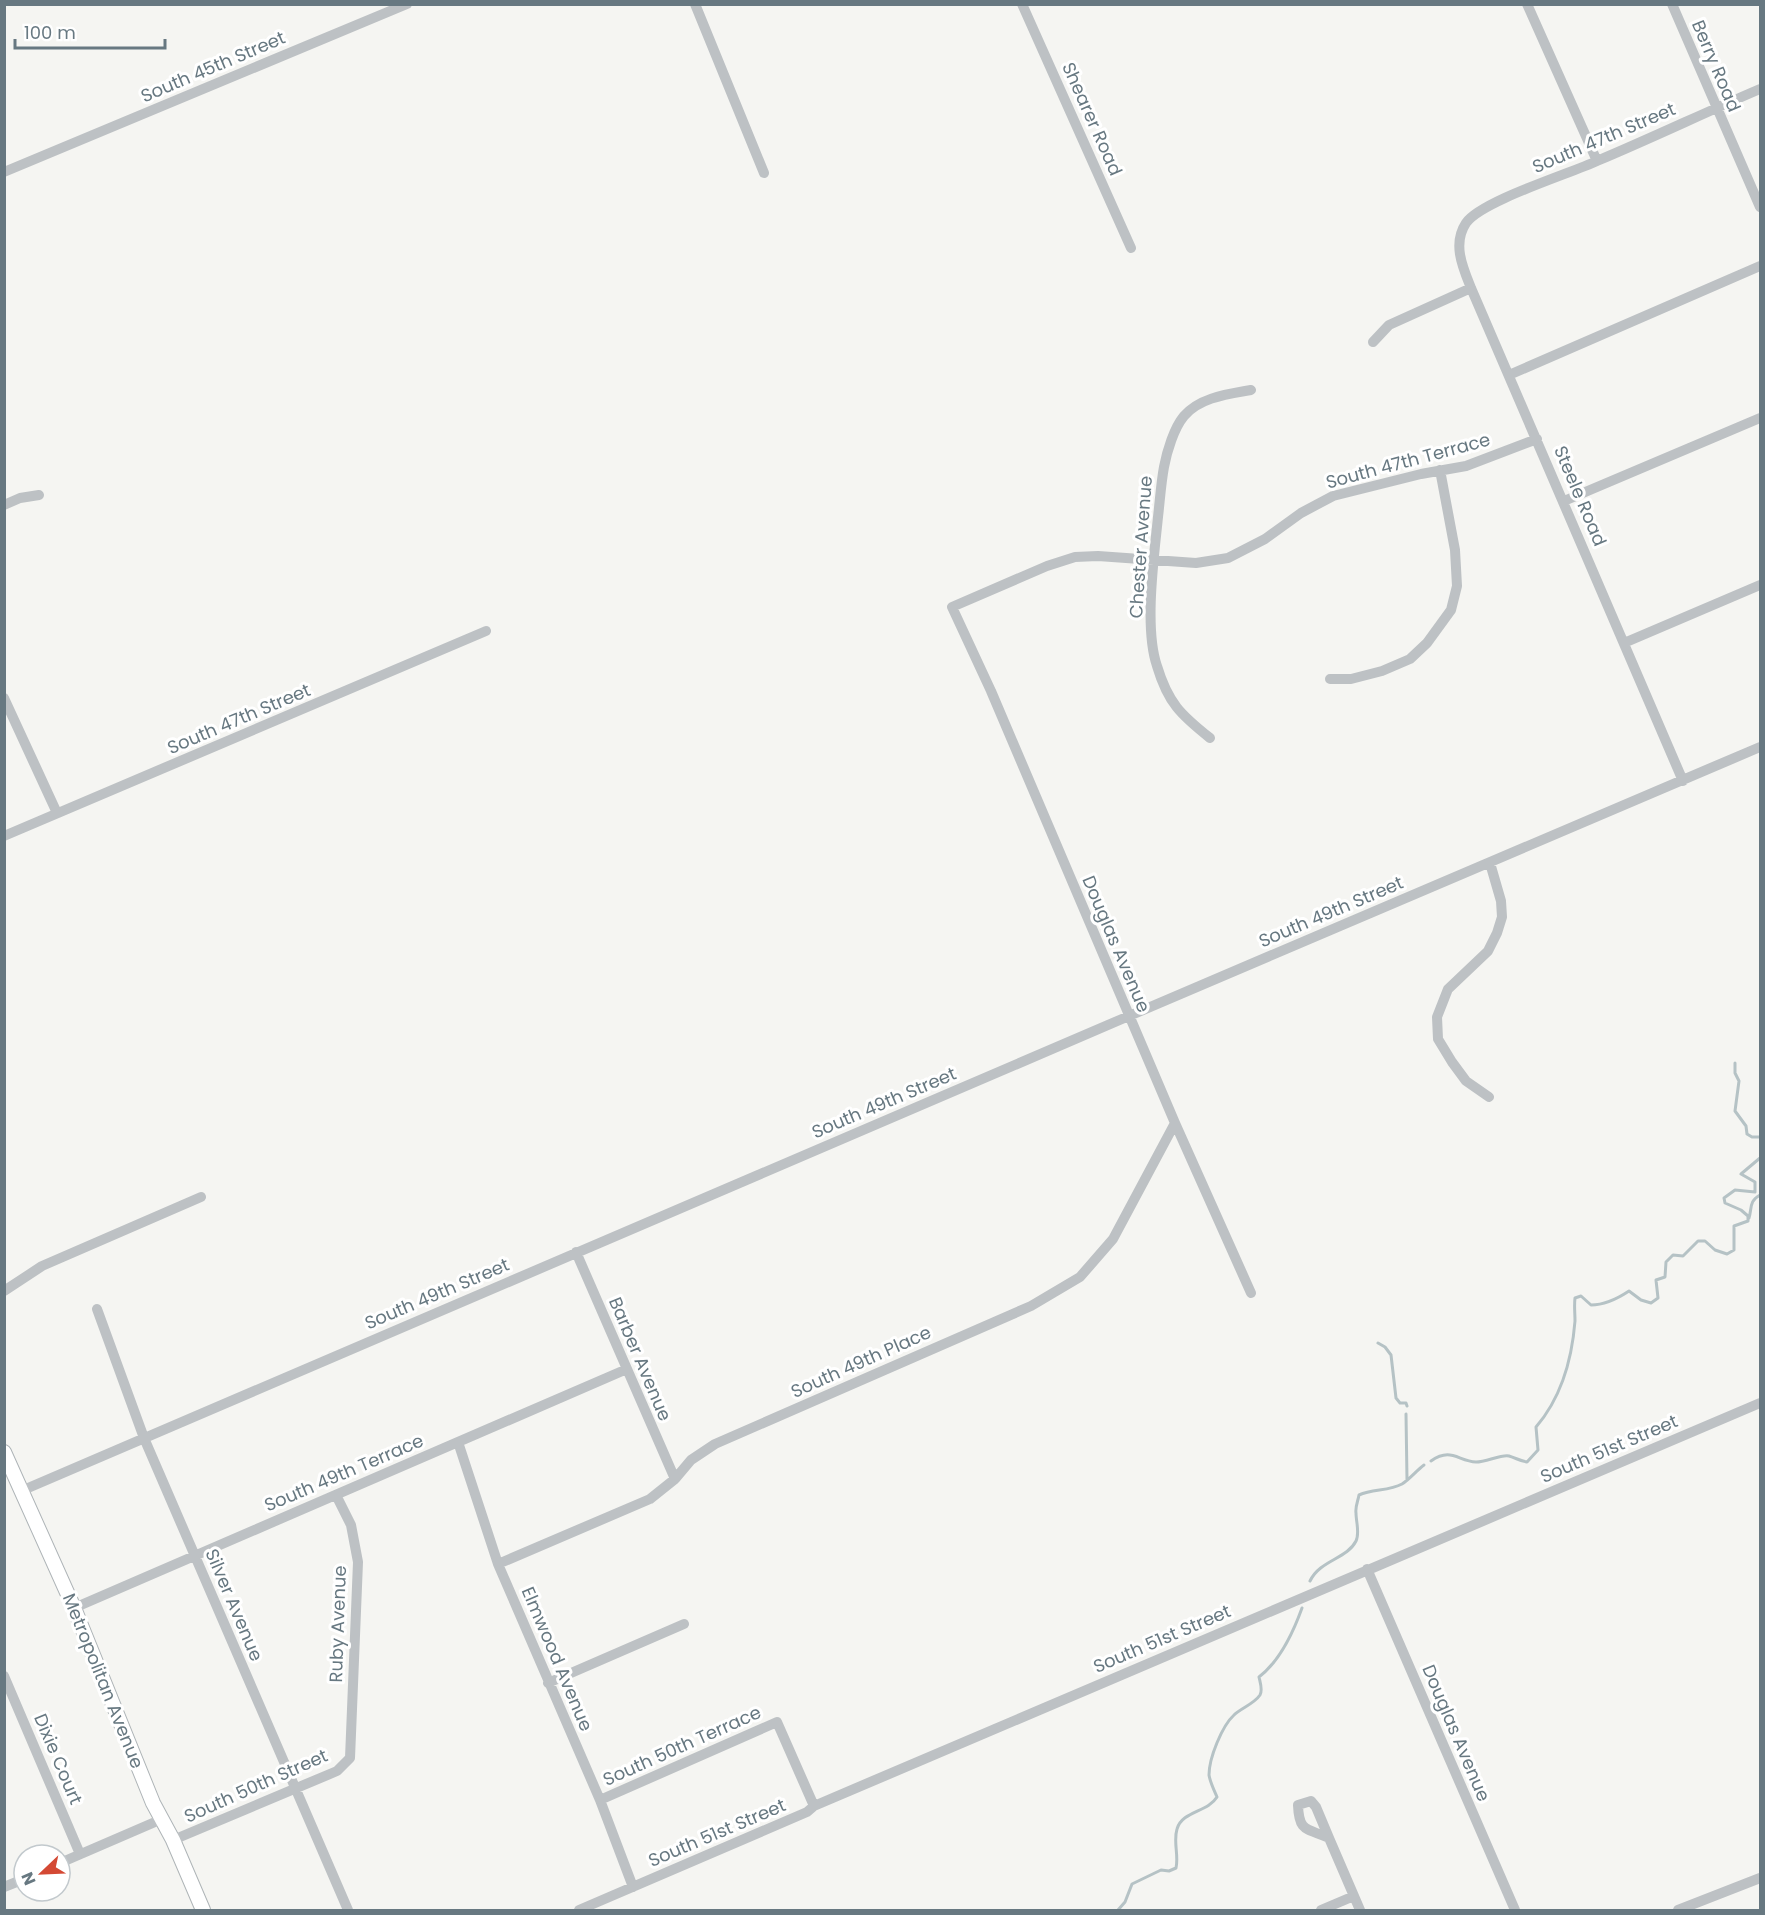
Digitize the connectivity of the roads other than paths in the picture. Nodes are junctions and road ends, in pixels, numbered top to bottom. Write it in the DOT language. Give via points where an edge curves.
graph roads {
  1 [pos="407,4"];
  2 [pos="695,4"];
  3 [pos="1022,4"];
  4 [pos="1527,4"];
  5 [pos="1672,4"];
  6 [pos="1761,89"];
  7 [pos="1716,108"];
  8 [pos="1597,161"];
  9 [pos="4,172"];
  10 [pos="764,173"];
  11 [pos="1761,207"];
  12 [pos="1465,224"];
  13 [pos="1131,248"];
  14 [pos="1761,266"];
  15 [pos="1471,288"];
  16 [pos="1372,342"];
  17 [pos="1509,375"];
  18 [pos="1251,390"];
  19 [pos="1761,418"];
  20 [pos="1537,439"];
  21 [pos="1440,470"];
  22 [pos="39,495"];
  23 [pos="1564,501"];
  24 [pos="4,505"];
  25 [pos="1153,561"];
  26 [pos="1761,585"];
  27 [pos="952,607"];
  28 [pos="486,631"];
  29 [pos="1624,643"];
  30 [pos="1330,679"];
  31 [pos="4,698"];
  32 [pos="1210,738"];
  33 [pos="1761,747"];
  34 [pos="1683,781"];
  35 [pos="57,813"];
  36 [pos="4,836"];
  37 [pos="1490,862"];
  38 [pos="1129,1016"];
  39 [pos="1489,1097"];
  40 [pos="1175,1123"];
  41 [pos="201,1197"];
  42 [pos="576,1252"];
  43 [pos="4,1291"];
  44 [pos="1251,1293"];
  45 [pos="97,1309"];
  46 [pos="627,1369"];
  47 [pos="1761,1403"];
  48 [pos="144,1438"];
  49 [pos="459,1442"];
  50 [pos="4,1452"];
  51 [pos="675,1479"];
  52 [pos="21,1491"];
  53 [pos="336,1495"];
  54 [pos="195,1556"];
  55 [pos="498,1564"];
  56 [pos="1367,1569"];
  57 [pos="74,1608"];
  58 [pos="684,1624"];
  59 [pos="4,1676"];
  60 [pos="548,1683"];
  61 [pos="350,1758"];
  62 [pos="295,1788"];
  63 [pos="600,1800"];
  64 [pos="814,1806"];
  65 [pos="162,1819"];
  66 [pos="1329,1838"];
  67 [pos="173,1840"];
  68 [pos="80,1854"];
  69 [pos="72,1858"];
  70 [pos="1761,1878"];
  71 [pos="633,1887"];
  72 [pos="1354,1896"];
  73 [pos="202,1911"];
  74 [pos="348,1911"];
  75 [pos="579,1911"];
  76 [pos="1321,1911"];
  77 [pos="1360,1911"];
  78 [pos="1515,1911"];
  79 [pos="1678,1911"];
  1 -- 9 [label="street, South 45th Street"];
  2 -- 10 [label="street"];
  3 -- 13 [label="street, Shearer Road"];
  4 -- 8 [label="street"];
  5 -- 7 [label="street, Berry Road"];
  6 -- 7 [label="street, South 47th Street"];
  7 -- 8 [label="street, South 47th Street"];
  7 -- 11 [label="street, Berry Road"];
  8 -- 12 [label="street, South 47th Street" via="1483,208"];
  12 -- 15 [label="street, Steele Road" via="1459,248"];
  14 -- 17 [label="street"];
  15 -- 16 [label="street" via="1389,325"];
  15 -- 17 [label="street, Steele Road"];
  17 -- 20 [label="street, Steele Road"];
  18 -- 25 [label="street, Chester Avenue" via="1198,405 1176,430 1164,466"];
  19 -- 23 [label="street"];
  20 -- 21 [label="street, South 47th Terrace" via="1466,466"];
  20 -- 23 [label="street, Steele Road"];
  21 -- 25 [label="street, South 47th Terrace" via="1333,496 1228,558 1196,563"];
  21 -- 30 [label="street" via="1455,559 1457,586 1451,610 1427,644 1410,659 1351,679"];
  22 -- 24 [label="street"];
  23 -- 29 [label="street, Steele Road"];
  25 -- 27 [label="street, South 47th Terrace" via="1075,557"];
  25 -- 32 [label="street, Chester Avenue" via="1152,646 1157,666 1183,717"];
  26 -- 29 [label="street"];
  27 -- 38 [label="street, Douglas Avenue"];
  28 -- 35 [label="street, South 47th Street"];
  29 -- 34 [label="street, Steele Road"];
  31 -- 35 [label="street"];
  33 -- 34 [label="street, South 49th Street"];
  34 -- 37 [label="street, South 49th Street"];
  35 -- 36 [label="street, South 47th Street"];
  37 -- 38 [label="street, South 49th Street"];
  37 -- 39 [label="street" via="1502,902 1497,933 1488,951 1448,989 1437,1017 1438,1039 1452,1062 1466,1081"];
  38 -- 40 [label="street, Douglas Avenue"];
  38 -- 42 [label="street, South 49th Street"];
  40 -- 44 [label="street, Douglas Avenue"];
  40 -- 51 [label="street, South 49th Place" via="1113,1239 1080,1277 1031,1306 715,1444 691,1460"];
  41 -- 43 [label="street" via="42,1266"];
  42 -- 46 [label="street, Barber Avenue"];
  42 -- 48 [label="street, South 49th Street"];
  45 -- 48 [label="street, Silver Avenue"];
  46 -- 49 [label="street, South 49th Terrace"];
  46 -- 51 [label="street, Barber Avenue"];
  47 -- 56 [label="street, South 51st Street"];
  48 -- 52 [label="street, South 49th Street"];
  48 -- 54 [label="street, Silver Avenue"];
  49 -- 53 [label="street, South 49th Terrace"];
  49 -- 55 [label="street, Elmwood Avenue"];
  50 -- 52 [label="main road, Metropolitan Avenue"];
  51 -- 55 [label="street, South 49th Place" via="650,1499"];
  52 -- 57 [label="main road, Metropolitan Avenue"];
  53 -- 54 [label="street, South 49th Terrace"];
  53 -- 61 [label="street, Ruby Avenue" via="351,1525 358,1562"];
  54 -- 57 [label="street, South 49th Terrace"];
  54 -- 62 [label="street, Silver Avenue"];
  55 -- 60 [label="street, Elmwood Avenue"];
  56 -- 64 [label="street, South 51st Street"];
  56 -- 78 [label="street, Douglas Avenue"];
  57 -- 65 [label="main road, Metropolitan Avenue"];
  58 -- 60 [label="street"];
  59 -- 68 [label="street, Dixie Court"];
  60 -- 63 [label="street, Elmwood Avenue"];
  61 -- 62 [label="street, South 50th Street" via="337,1771"];
  62 -- 67 [label="street, South 50th Street"];
  62 -- 74 [label="street, Silver Avenue"];
  63 -- 64 [label="street, South 50th Terrace" via="777,1722"];
  63 -- 71 [label="street, Elmwood Avenue"];
  64 -- 71 [label="street, South 51st Street"];
  65 -- 67 [label="main road, Metropolitan Avenue"];
  65 -- 68 [label="street, South 50th Street"];
  66 -- 72 [label="street"];
  67 -- 73 [label="main road, Metropolitan Avenue"];
  68 -- 69 [label="street, South 50th Street"];
  70 -- 79 [label="street"];
  71 -- 75 [label="street, South 51st Street"];
  72 -- 76 [label="street"];
  72 -- 77 [label="street"];
}
